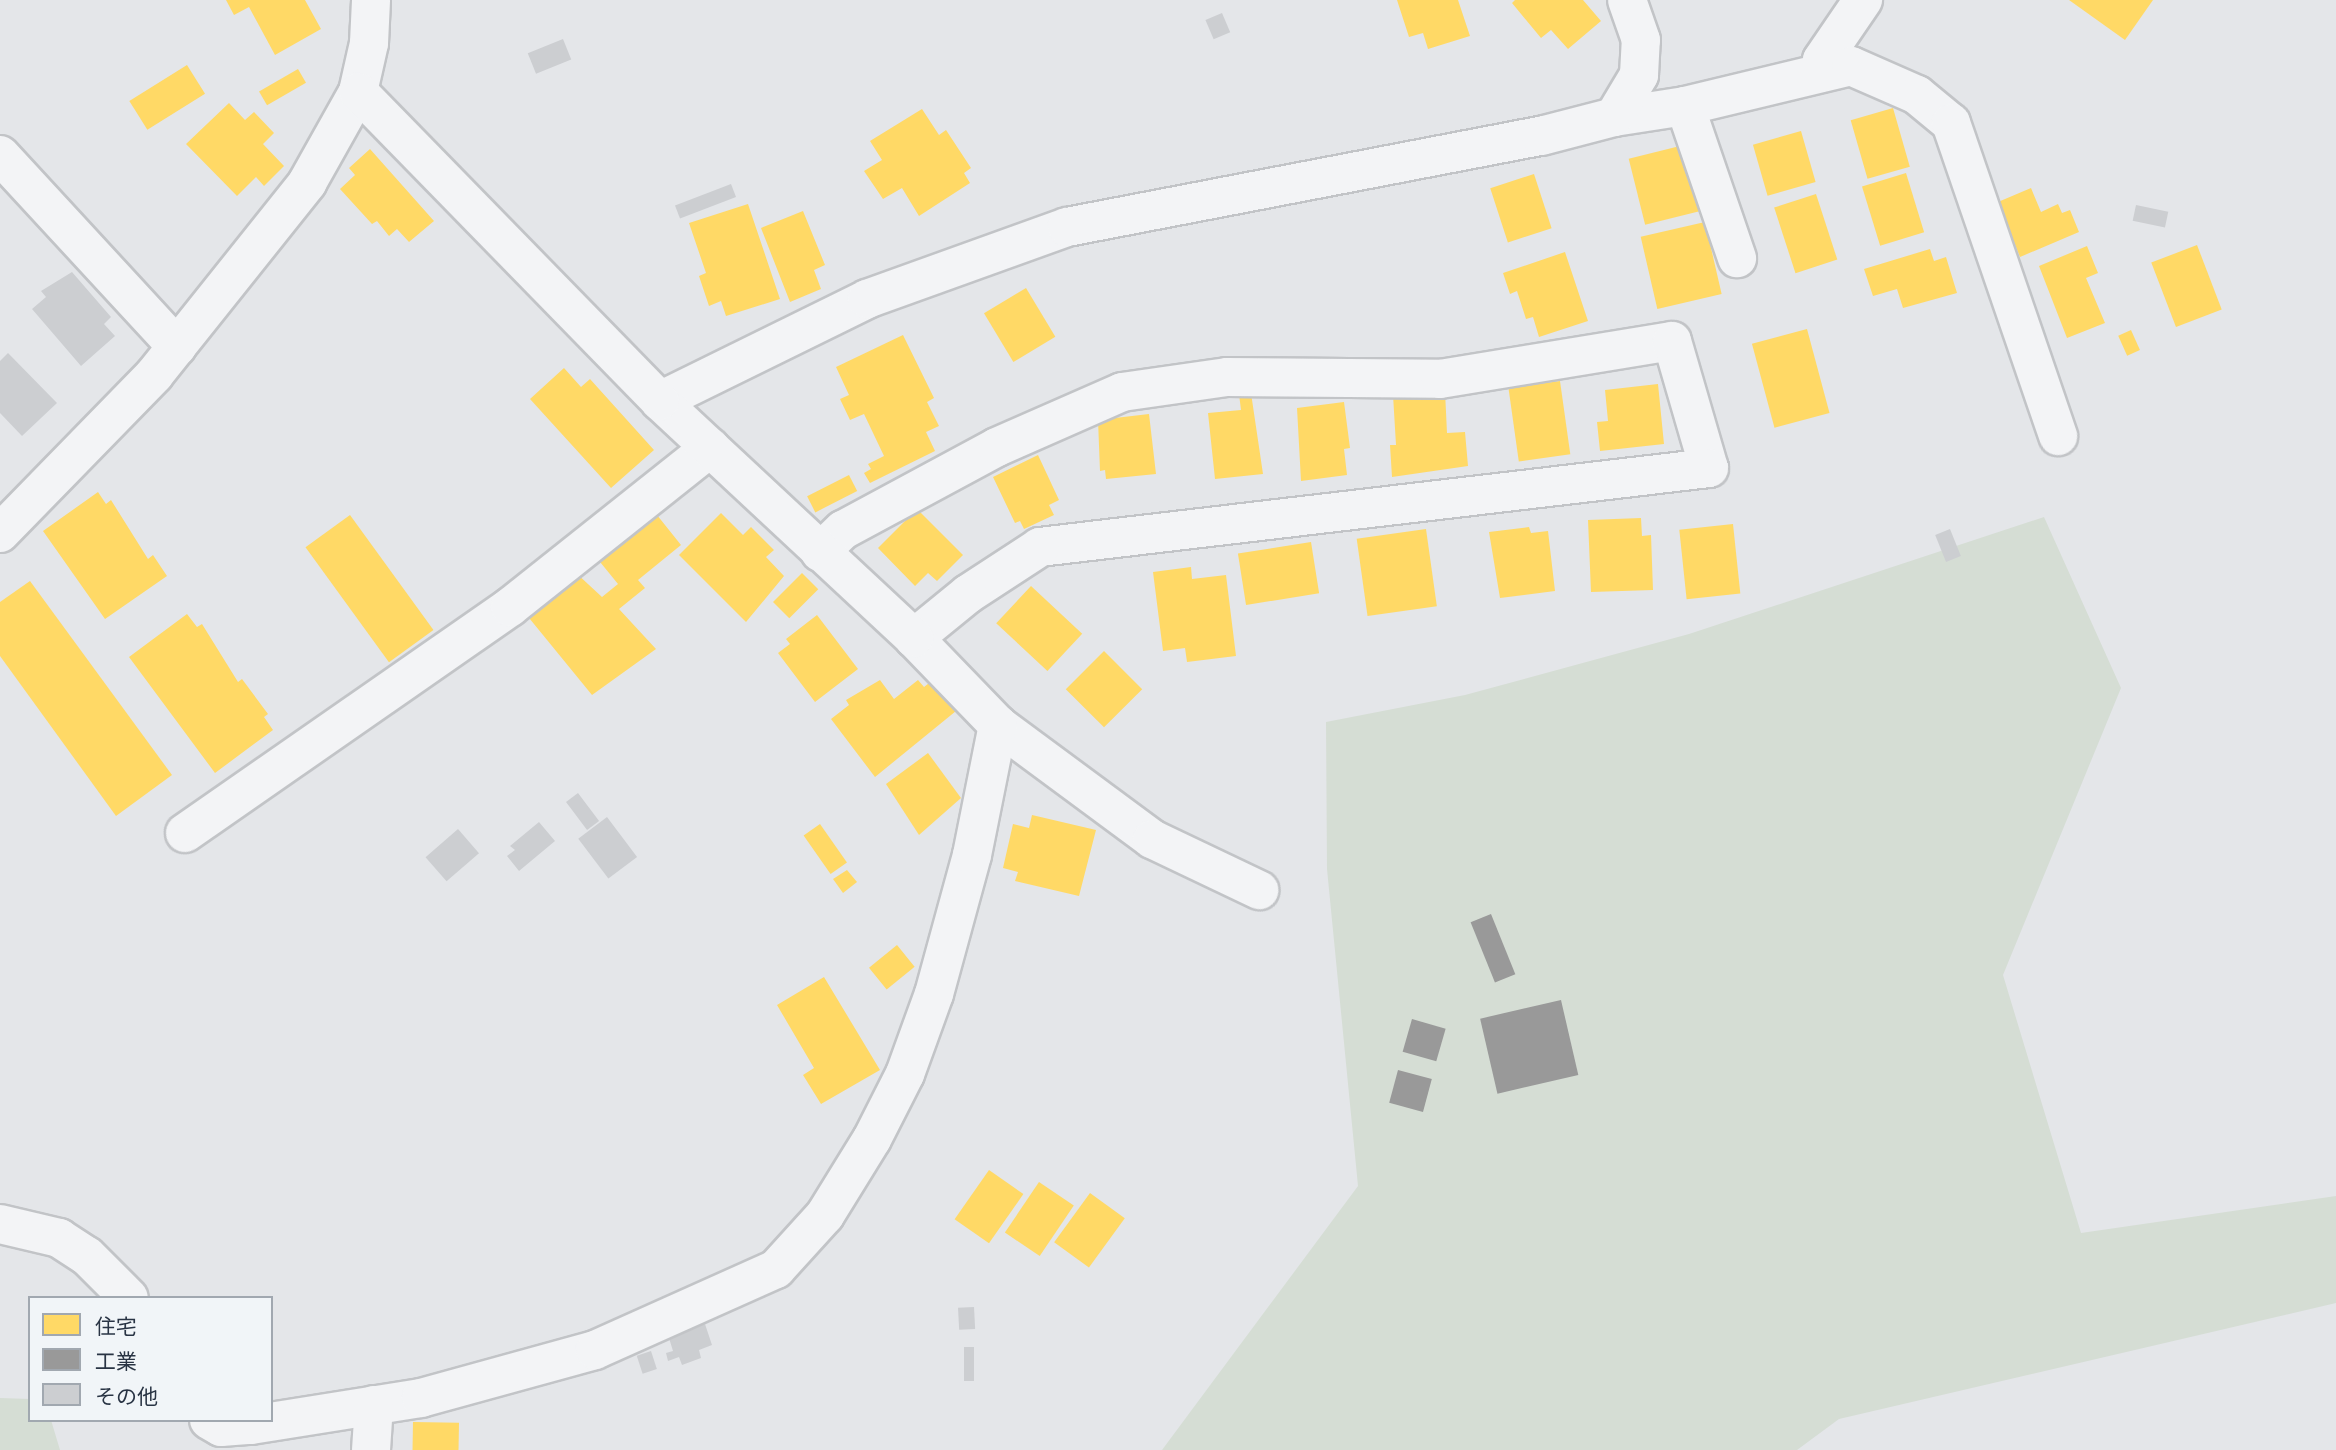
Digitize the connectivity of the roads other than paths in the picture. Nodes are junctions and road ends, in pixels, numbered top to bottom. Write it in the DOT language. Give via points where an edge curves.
graph roads {
  1 [pos="371,0"];
  2 [pos="1627,0"];
  3 [pos="1863,0"];
  4 [pos="1821,73"];
  5 [pos="358,92"];
  6 [pos="1685,106"];
  7 [pos="1614,117"];
  8 [pos="0,155"];
  9 [pos="1737,258"];
  10 [pos="177,347"];
  11 [pos="660,401"];
  12 [pos="2058,436"];
  13 [pos="710,448"];
  14 [pos="0,533"];
  15 [pos="820,552"];
  16 [pos="914,638"];
  17 [pos="998,725"];
  18 [pos="185,833"];
  19 [pos="1259,890"];
  20 [pos="0,1224"];
  21 [pos="127,1296"];
  22 [pos="374,1405"];
  23 [pos="273,1421"];
  24 [pos="212,1422"];
  25 [pos="269,1422"];
  26 [pos="371,1450"];
  1 -- 5 [label="street" via="369,43"];
  2 -- 7 [label="street" via="1642,40 1639,75"];
  3 -- 4 [label="street" via="1822,60"];
  4 -- 6 [label="street"];
  4 -- 12 [label="street" via="1851,66 1917,95 1951,123"];
  5 -- 10 [label="street" via="307,183"];
  5 -- 11 [label="street"];
  6 -- 7 [label="street"];
  6 -- 9 [label="street"];
  7 -- 11 [label="street" via="1541,136 1067,227 867,299"];
  8 -- 10 [label="street"];
  10 -- 14 [label="street" via="104,430"];
  11 -- 13 [label="street"];
  13 -- 15 [label="street"];
  13 -- 18 [label="street" via="510,607"];
  15 -- 16 [label="street"];
  15 -- 16 [label="street" via="843,530 997,447 1122,393 1227,377 1440,379 1672,341 1709,468 1040,547 968,594"];
  16 -- 17 [label="street"];
  17 -- 19 [label="street" via="1152,839"];
  17 -- 22 [label="street" via="969,867 934,993 905,1074 825,1215 776,1269 595,1350 421,1398"];
  20 -- 21 [label="street" via="59,1238 87,1256"];
  22 -- 23 [label="street"];
  22 -- 26 [label="street"];
  24 -- 25 [label="street" via="221,1427"];
}
